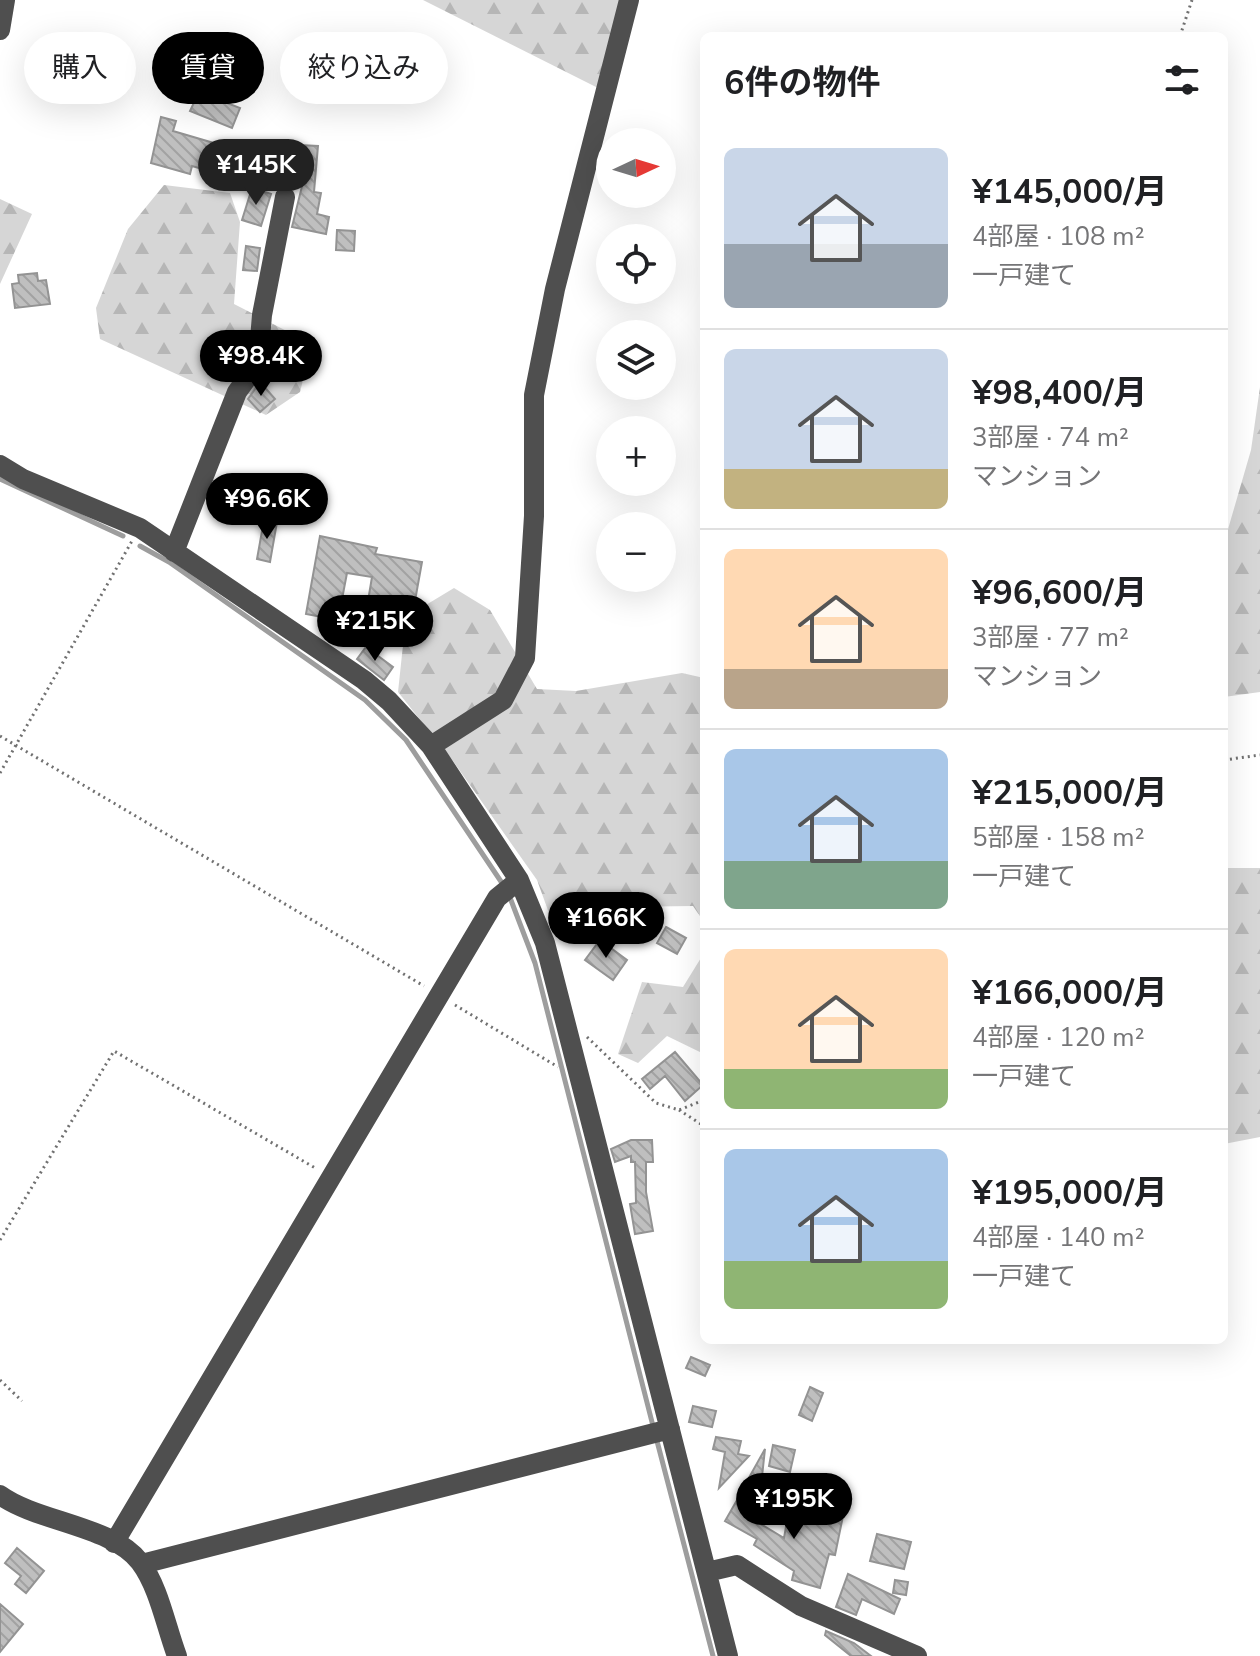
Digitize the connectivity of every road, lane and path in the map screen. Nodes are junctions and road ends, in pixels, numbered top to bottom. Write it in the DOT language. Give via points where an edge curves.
graph roads {
  1 [pos="5,0"];
  2 [pos="629,0"];
  3 [pos="1192,0"];
  4 [pos="0,30"];
  5 [pos="1181,32"];
  6 [pos="285,197"];
  7 [pos="0,465"];
  8 [pos="140,528"];
  9 [pos="174,552"];
  10 [pos="0,736"];
  11 [pos="16,746"];
  12 [pos="431,746"];
  13 [pos="1260,755"];
  14 [pos="1228,759"];
  15 [pos="0,773"];
  16 [pos="511,887"];
  17 [pos="440,996"];
  18 [pos="586,1036"];
  19 [pos="557,1066"];
  20 [pos="700,1102"];
  21 [pos="679,1110"];
  22 [pos="700,1123"];
  23 [pos="331,1177"];
  24 [pos="0,1240"];
  25 [pos="0,1380"];
  26 [pos="22,1401"];
  27 [pos="670,1429"];
  28 [pos="0,1495"];
  29 [pos="114,1543"];
  30 [pos="142,1564"];
  31 [pos="707,1572"];
  32 [pos="177,1656"];
  33 [pos="728,1656"];
  34 [pos="917,1656"];
  1 -- 4 [label="street"];
  2 -- 12 [label="street" via="555,289 534,395 534,516 525,658 503,700"];
  3 -- 5 [label="path"];
  6 -- 9 [label="street" via="258,363 237,392"];
  7 -- 8 [label="street"];
  8 -- 9 [label="street"];
  8 -- 11 [label="path"];
  9 -- 12 [label="street" via="364,680"];
  10 -- 11 [label="path"];
  11 -- 15 [label="path"];
  11 -- 17 [label="path"];
  12 -- 16 [label="street"];
  13 -- 14 [label="path"];
  16 -- 17 [label="street"];
  16 -- 27 [label="street" via="545,943"];
  17 -- 19 [label="path"];
  17 -- 23 [label="street"];
  18 -- 21 [label="path" via="656,1103"];
  20 -- 21 [label="path"];
  21 -- 22 [label="path"];
  23 -- 24 [label="path" via="114,1051"];
  23 -- 29 [label="street"];
  25 -- 26 [label="path"];
  27 -- 30 [label="street"];
  27 -- 31 [label="street"];
  28 -- 29 [label="street"];
  29 -- 30 [label="street"];
  30 -- 32 [label="street"];
  31 -- 33 [label="street"];
  31 -- 34 [label="street" via="737,1565 801,1606"];
}
